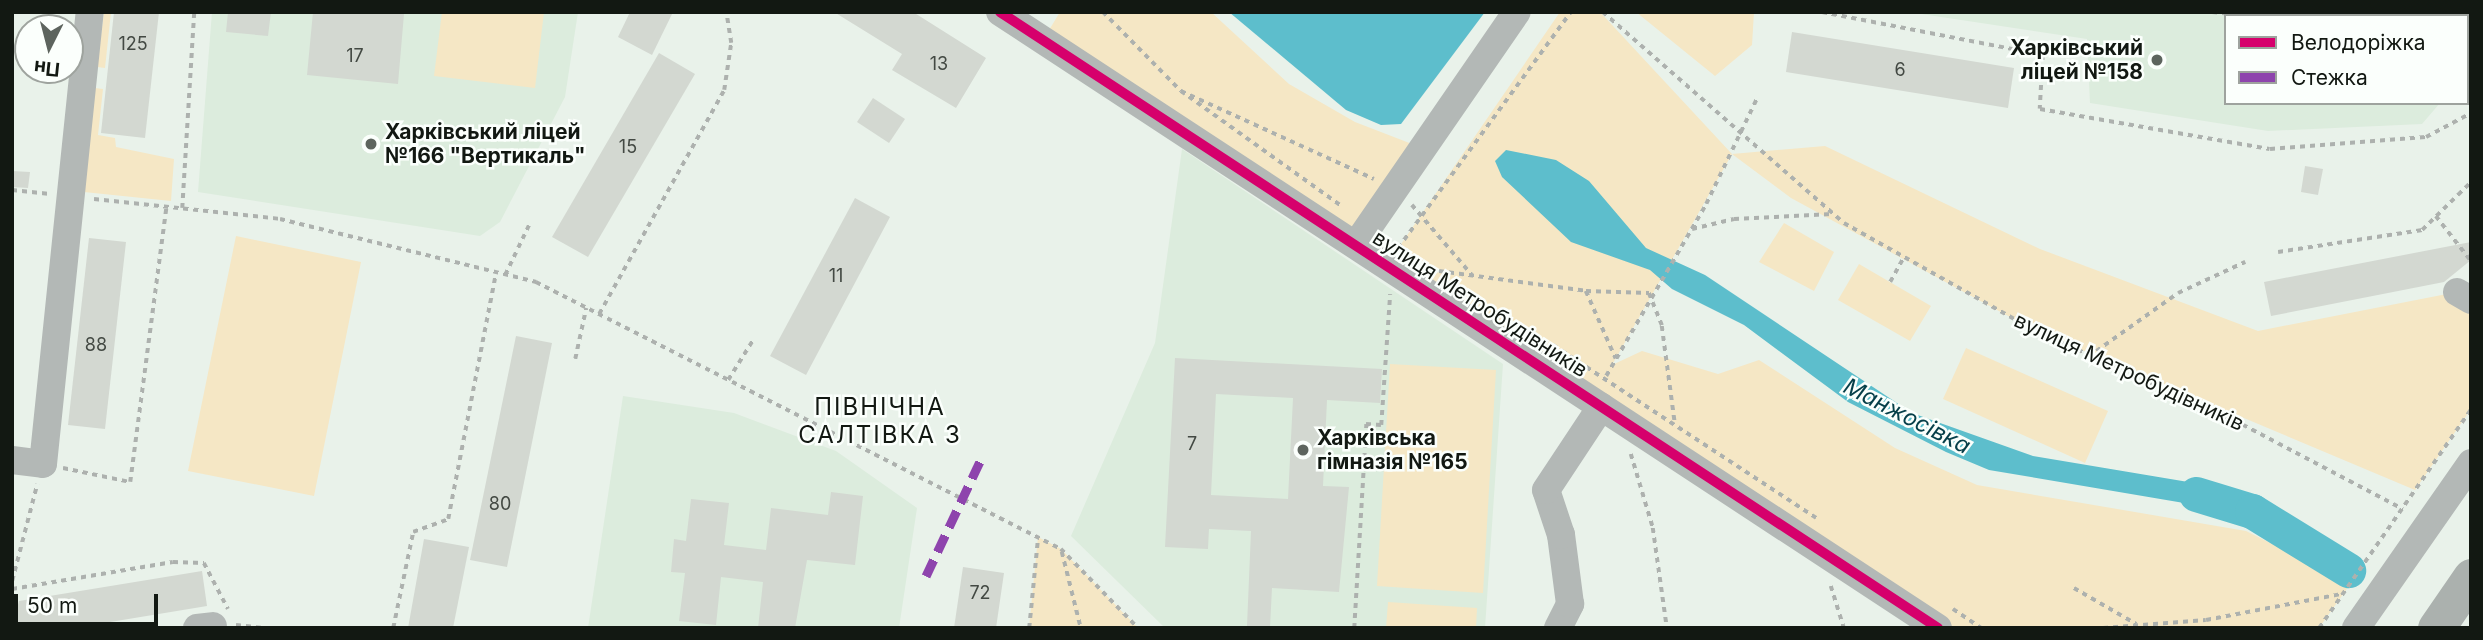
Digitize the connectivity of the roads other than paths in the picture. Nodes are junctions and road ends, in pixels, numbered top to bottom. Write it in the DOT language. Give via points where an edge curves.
graph roads {
  1 [pos="90,12"];
  2 [pos="1000,12"];
  3 [pos="1517,12"];
  4 [pos="1363,236"];
  5 [pos="1611,413"];
  6 [pos="12,460"];
  7 [pos="2471,463"];
  8 [pos="2471,577"];
  9 [pos="1943,616"];
  10 [pos="2440,621"];
  11 [pos="1558,628"];
  12 [pos="2356,628"];
  1 -- 6 [label="street" via="43,464"];
  2 -- 4 [label="street, вулиця Метробудівників"];
  3 -- 4 [label="street, bridge"];
  4 -- 5 [label="street, вулиця Метробудівників"];
  5 -- 9 [label="street, вулиця Метробудівників" via="1820,550"];
  5 -- 11 [label="street" via="1546,490 1561,535 1570,604"];
  7 -- 12 [label="street"];
  8 -- 10 [label="main road"];
}
